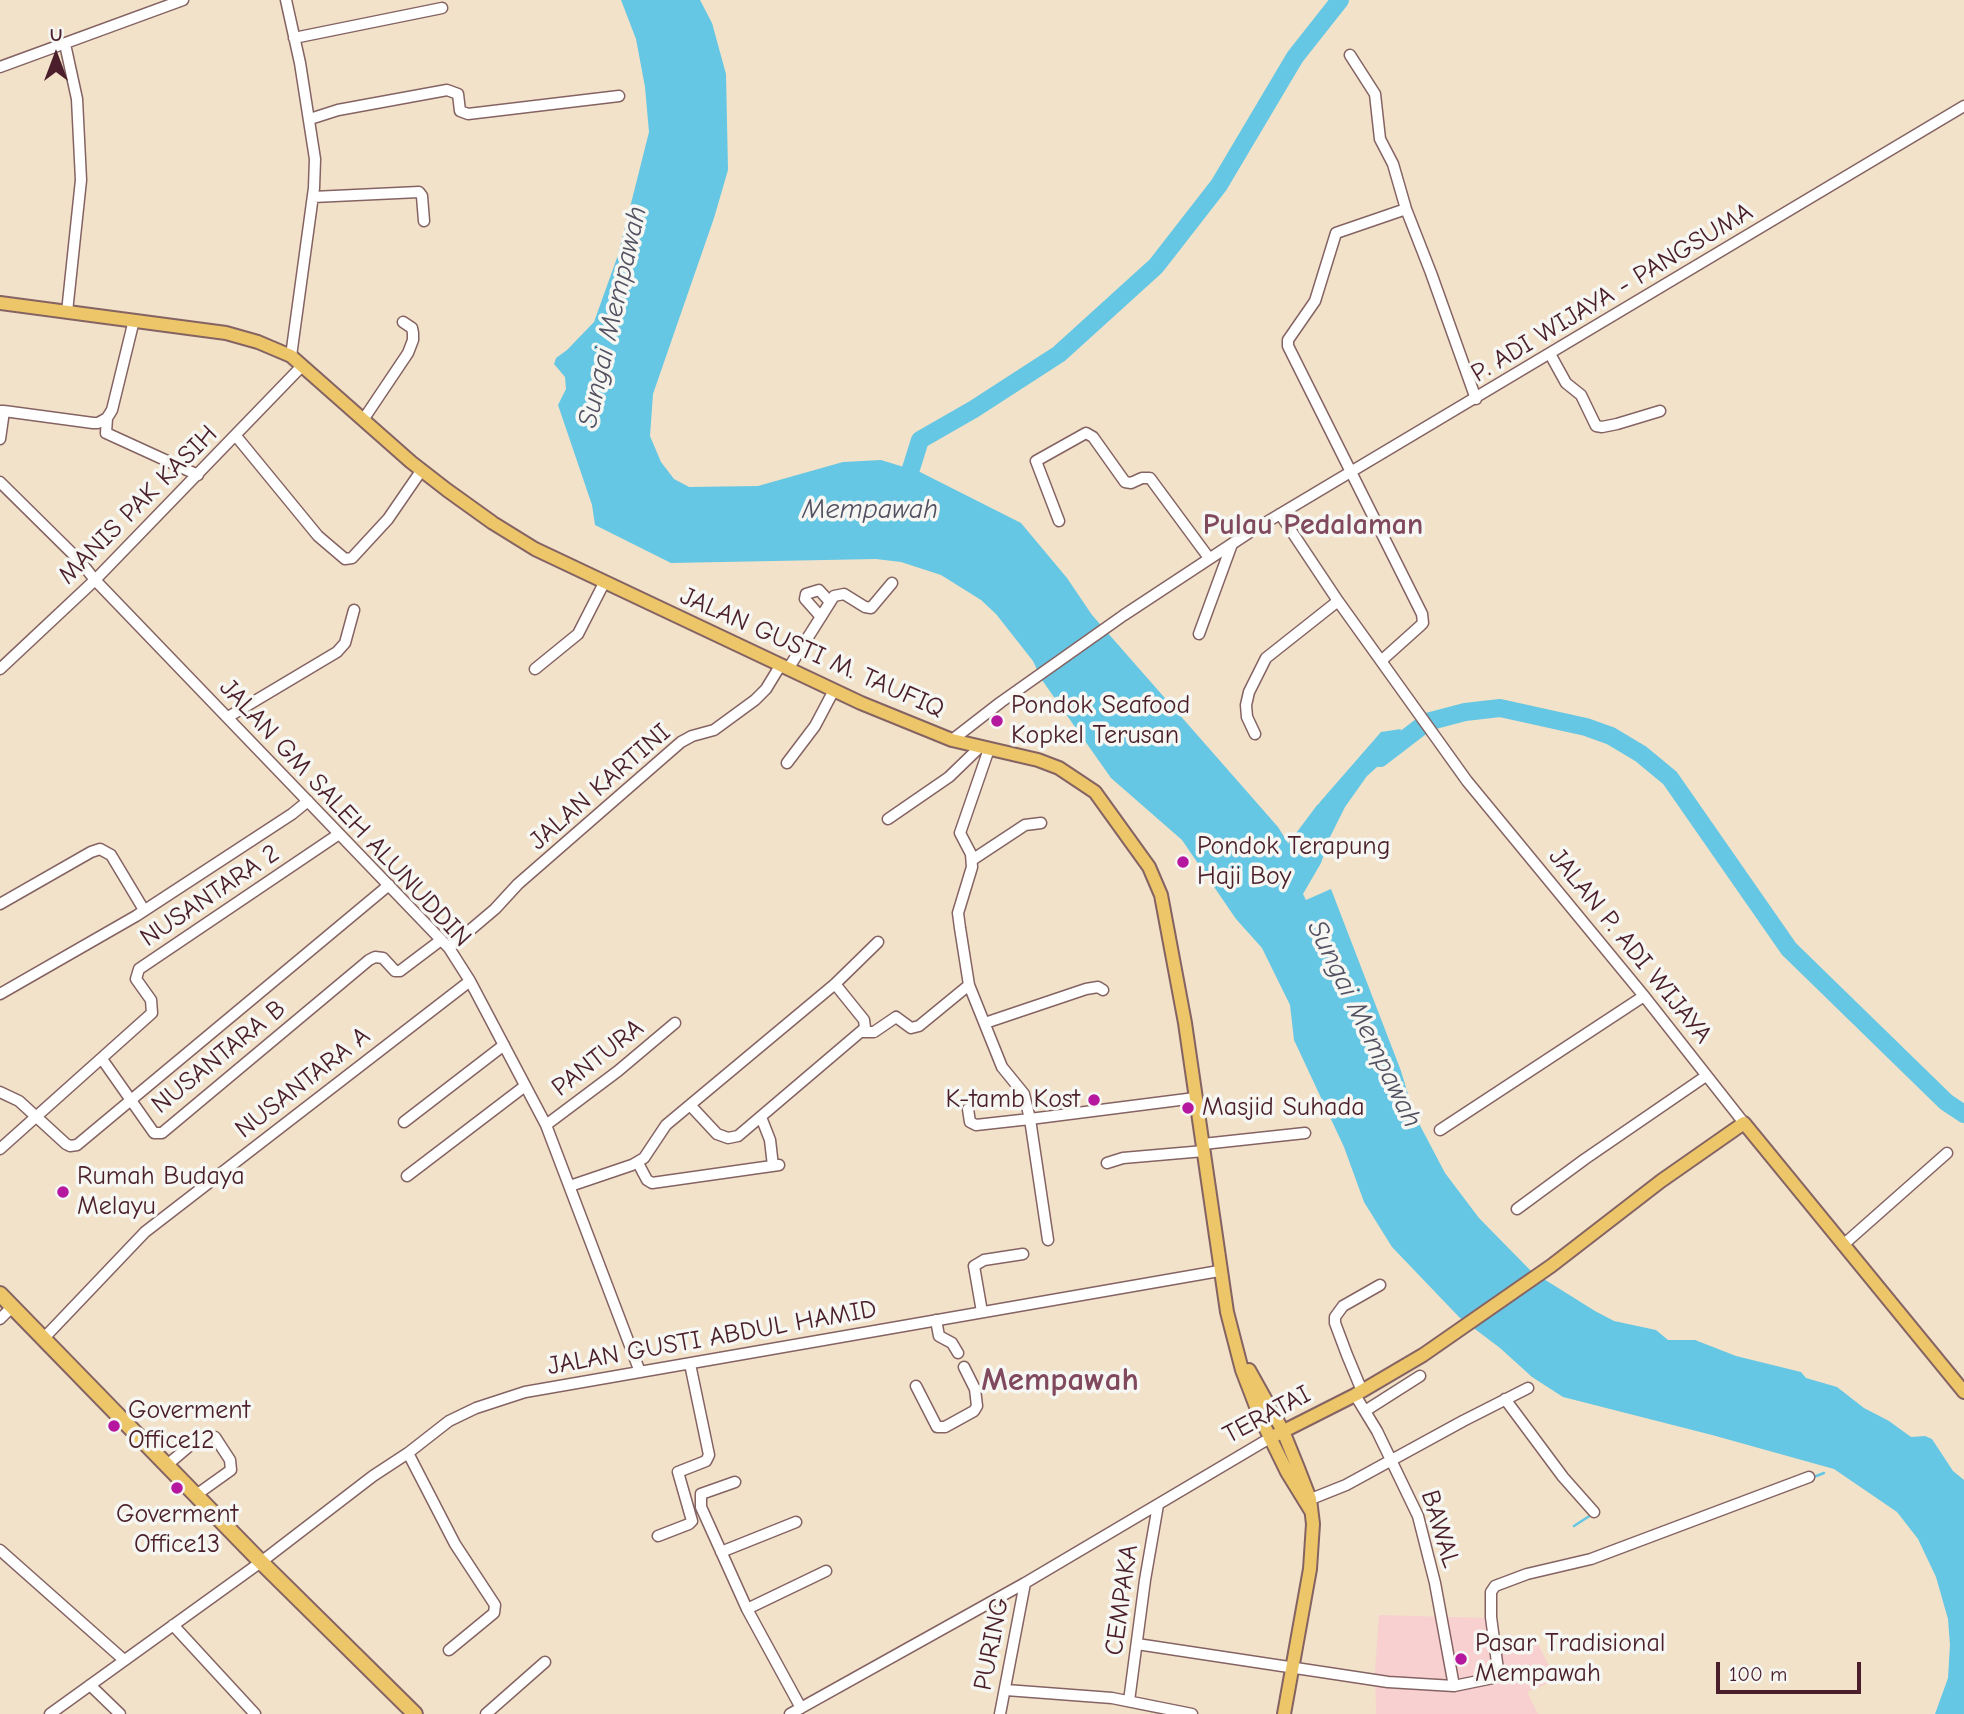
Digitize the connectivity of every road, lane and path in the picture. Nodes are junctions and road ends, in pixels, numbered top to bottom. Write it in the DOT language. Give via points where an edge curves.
graph roads {
  1 [pos="184,0"];
  2 [pos="288,2"];
  3 [pos="442,8"];
  4 [pos="294,38"];
  5 [pos="65,44"];
  6 [pos="1350,55"];
  7 [pos="0,67"];
  8 [pos="619,96"];
  9 [pos="1964,106"];
  10 [pos="310,119"];
  11 [pos="313,197"];
  12 [pos="1406,209"];
  13 [pos="424,221"];
  14 [pos="0,303"];
  15 [pos="67,312"];
  16 [pos="134,320"];
  17 [pos="403,322"];
  18 [pos="1550,354"];
  19 [pos="291,356"];
  20 [pos="302,366"];
  21 [pos="1476,399"];
  22 [pos="2,411"];
  23 [pos="1660,411"];
  24 [pos="107,418"];
  25 [pos="363,420"];
  26 [pos="236,436"];
  27 [pos="0,439"];
  28 [pos="421,471"];
  29 [pos="1351,471"];
  30 [pos="198,475"];
  31 [pos="0,482"];
  32 [pos="1280,514"];
  33 [pos="1059,521"];
  34 [pos="1232,543"];
  35 [pos="1209,558"];
  36 [pos="95,580"];
  37 [pos="604,583"];
  38 [pos="892,583"];
  39 [pos="829,601"];
  40 [pos="1338,601"];
  41 [pos="354,610"];
  42 [pos="821,617"];
  43 [pos="1199,634"];
  44 [pos="1381,661"];
  45 [pos="784,668"];
  46 [pos="0,669"];
  47 [pos="534,669"];
  48 [pos="834,690"];
  49 [pos="228,718"];
  50 [pos="1255,734"];
  51 [pos="951,740"];
  52 [pos="984,748"];
  53 [pos="787,763"];
  54 [pos="308,801"];
  55 [pos="888,819"];
  56 [pos="1041,823"];
  57 [pos="339,834"];
  58 [pos="972,860"];
  59 [pos="390,885"];
  60 [pos="0,904"];
  61 [pos="144,910"];
  62 [pos="440,940"];
  63 [pos="878,942"];
  64 [pos="449,948"];
  65 [pos="470,981"];
  66 [pos="835,984"];
  67 [pos="969,985"];
  68 [pos="1103,990"];
  69 [pos="0,994"];
  70 [pos="1644,996"];
  71 [pos="675,1023"];
  72 [pos="985,1023"];
  73 [pos="862,1032"];
  74 [pos="504,1045"];
  75 [pos="102,1059"];
  76 [pos="1706,1076"];
  77 [pos="526,1086"];
  78 [pos="0,1092"];
  79 [pos="1195,1098"];
  80 [pos="132,1101"];
  81 [pos="690,1105"];
  82 [pos="968,1110"];
  83 [pos="38,1116"];
  84 [pos="761,1117"];
  85 [pos="1030,1119"];
  86 [pos="404,1122"];
  87 [pos="1744,1124"];
  88 [pos="546,1125"];
  89 [pos="1440,1130"];
  90 [pos="1305,1133"];
  91 [pos="1203,1147"];
  92 [pos="0,1149"];
  93 [pos="1947,1153"];
  94 [pos="638,1163"];
  95 [pos="1107,1163"];
  96 [pos="407,1176"];
  97 [pos="570,1186"];
  98 [pos="1517,1209"];
  99 [pos="1048,1240"];
  100 [pos="1843,1245"];
  101 [pos="1023,1254"];
  102 [pos="1219,1271"];
  103 [pos="1380,1285"];
  104 [pos="0,1294"];
  105 [pos="13,1306"];
  106 [pos="982,1312"];
  107 [pos="0,1319"];
  108 [pos="936,1320"];
  109 [pos="44,1338"];
  110 [pos="1237,1352"];
  111 [pos="958,1353"];
  112 [pos="690,1364"];
  113 [pos="964,1367"];
  114 [pos="640,1372"];
  115 [pos="1420,1376"];
  116 [pos="916,1386"];
  117 [pos="1528,1388"];
  118 [pos="1964,1392"];
  119 [pos="1359,1393"];
  120 [pos="1506,1399"];
  121 [pos="1365,1410"];
  122 [pos="1283,1431"];
  123 [pos="1269,1438"];
  124 [pos="408,1452"];
  125 [pos="1392,1460"];
  126 [pos="167,1465"];
  127 [pos="1809,1477"];
  128 [pos="735,1482"];
  129 [pos="197,1495"];
  130 [pos="1309,1504"];
  131 [pos="1158,1505"];
  132 [pos="1594,1513"];
  133 [pos="796,1522"];
  134 [pos="658,1536"];
  135 [pos="0,1550"];
  136 [pos="721,1552"];
  137 [pos="261,1562"];
  138 [pos="826,1571"];
  139 [pos="1026,1583"];
  140 [pos="747,1609"];
  141 [pos="173,1625"];
  142 [pos="1137,1644"];
  143 [pos="449,1650"];
  144 [pos="124,1660"];
  145 [pos="545,1662"];
  146 [pos="1292,1667"];
  147 [pos="90,1685"];
  148 [pos="1454,1686"];
  149 [pos="1006,1690"];
  150 [pos="1129,1701"];
  151 [pos="801,1708"];
  152 [pos="50,1714"];
  153 [pos="120,1714"];
  154 [pos="255,1714"];
  155 [pos="415,1714"];
  156 [pos="486,1714"];
  157 [pos="790,1714"];
  158 [pos="1000,1714"];
  159 [pos="1192,1714"];
  160 [pos="1284,1714"];
  1 -- 5 [label="street"];
  2 -- 4 [label="street"];
  3 -- 4 [label="street"];
  4 -- 10 [label="street"];
  5 -- 7 [label="street"];
  5 -- 15 [label="street" via="77,99 81,180"];
  6 -- 12 [label="street" via="1375,94 1378,131"];
  8 -- 10 [label="street" via="468,114 460,111 458,94 447,90"];
  9 -- 18 [label="street, P. ADI WIJAYA - PANGSUMA"];
  10 -- 11 [label="street"];
  11 -- 13 [label="street" via="419,192"];
  11 -- 19 [label="street"];
  12 -- 21 [label="street"];
  12 -- 29 [label="street" via="1336,233 1315,301 1288,338"];
  14 -- 15 [label="main road, JALAN GUSTI M. TAUFIQ"];
  15 -- 16 [label="main road, JALAN GUSTI M. TAUFIQ"];
  16 -- 19 [label="main road, JALAN GUSTI M. TAUFIQ" via="226,333"];
  16 -- 24 [label="street"];
  17 -- 25 [label="street" via="412,328 408,353"];
  18 -- 21 [label="street, P. ADI WIJAYA - PANGSUMA"];
  18 -- 23 [label="street" via="1566,383 1581,395 1596,426"];
  19 -- 20 [label="main road, JALAN GUSTI M. TAUFIQ"];
  20 -- 25 [label="main road, JALAN GUSTI M. TAUFIQ"];
  20 -- 26 [label="street, MANIS PAK KASIH"];
  21 -- 29 [label="street, P. ADI WIJAYA - PANGSUMA"];
  22 -- 24 [label="street" via="93,423"];
  22 -- 27 [label="street"];
  24 -- 30 [label="street" via="106,433"];
  25 -- 28 [label="main road, JALAN GUSTI M. TAUFIQ"];
  26 -- 28 [label="street" via="318,536 345,559 352,558 387,519"];
  26 -- 30 [label="street, MANIS PAK KASIH"];
  28 -- 37 [label="main road, JALAN GUSTI M. TAUFIQ" via="535,549"];
  29 -- 32 [label="street, P. ADI WIJAYA - PANGSUMA"];
  29 -- 44 [label="street" via="1423,618"];
  30 -- 36 [label="street, MANIS PAK KASIH"];
  31 -- 36 [label="street, JALAN GM SALEH ALUNUDDIN"];
  32 -- 34 [label="street, P. ADI WIJAYA - PANGSUMA"];
  32 -- 40 [label="street, JALAN P. ADI WIJAYA"];
  33 -- 35 [label="street" via="1036,461 1086,433 1125,482 1150,478"];
  34 -- 35 [label="street, P. ADI WIJAYA - PANGSUMA"];
  34 -- 43 [label="street"];
  35 -- 51 [label="street, P. ADI WIJAYA - PANGSUMA"];
  36 -- 46 [label="street, MANIS PAK KASIH"];
  36 -- 49 [label="street, JALAN GM SALEH ALUNUDDIN"];
  37 -- 45 [label="main road, JALAN GUSTI M. TAUFIQ"];
  37 -- 47 [label="street" via="578,634"];
  38 -- 39 [label="street" via="871,608 844,594"];
  39 -- 42 [label="street, JALAN KARTINI"];
  39 -- 42 [label="street" via="819,590 806,594 805,599"];
  40 -- 44 [label="street, JALAN P. ADI WIJAYA"];
  40 -- 50 [label="street" via="1266,658 1246,705"];
  41 -- 49 [label="street" via="345,643 337,652"];
  42 -- 45 [label="street, JALAN KARTINI"];
  44 -- 70 [label="street, JALAN P. ADI WIJAYA" via="1467,781"];
  45 -- 48 [label="main road, JALAN GUSTI M. TAUFIQ"];
  45 -- 64 [label="street, JALAN KARTINI" via="755,700 714,730 681,742"];
  48 -- 51 [label="main road, JALAN GUSTI M. TAUFIQ"];
  48 -- 53 [label="street" via="815,726"];
  49 -- 54 [label="street, JALAN GM SALEH ALUNUDDIN"];
  51 -- 52 [label="main road, JALAN GUSTI M. TAUFIQ"];
  52 -- 55 [label="street"];
  52 -- 58 [label="street" via="960,833"];
  52 -- 79 [label="main road, JALAN GUSTI M. TAUFIQ" via="1038,760 1075,777 1095,792 1149,867 1165,913"];
  54 -- 57 [label="street, JALAN GM SALEH ALUNUDDIN"];
  54 -- 61 [label="street"];
  56 -- 58 [label="street" via="1025,825"];
  57 -- 59 [label="street, JALAN GM SALEH ALUNUDDIN"];
  57 -- 75 [label="street, NUSANTARA 2" via="139,969 136,979 151,1000 152,1013"];
  58 -- 67 [label="street" via="958,913"];
  59 -- 62 [label="street, JALAN GM SALEH ALUNUDDIN"];
  59 -- 80 [label="street, NUSANTARA B"];
  60 -- 61 [label="street" via="100,849 111,855"];
  61 -- 69 [label="street"];
  62 -- 64 [label="street, JALAN GM SALEH ALUNUDDIN"];
  62 -- 80 [label="street, NUSANTARA B" via="400,971 383,958 369,960 162,1133 155,1133"];
  63 -- 66 [label="street"];
  64 -- 65 [label="street, JALAN GM SALEH ALUNUDDIN"];
  65 -- 74 [label="street, JALAN GM SALEH ALUNUDDIN"];
  65 -- 109 [label="street, NUSANTARA A" via="145,1233"];
  66 -- 73 [label="street" via="863,1020"];
  66 -- 81 [label="street"];
  67 -- 72 [label="street"];
  67 -- 73 [label="street" via="919,1026 911,1028 896,1017 874,1032"];
  68 -- 72 [label="street" via="1086,989"];
  70 -- 76 [label="street, JALAN P. ADI WIJAYA"];
  70 -- 89 [label="street"];
  71 -- 88 [label="street, PANTURA"];
  72 -- 85 [label="street" via="1002,1067 1024,1094"];
  73 -- 84 [label="street"];
  74 -- 77 [label="street, JALAN GM SALEH ALUNUDDIN"];
  74 -- 86 [label="street"];
  75 -- 80 [label="street"];
  75 -- 83 [label="street, NUSANTARA 2"];
  76 -- 87 [label="street, JALAN P. ADI WIJAYA"];
  76 -- 98 [label="street"];
  77 -- 88 [label="street, JALAN GM SALEH ALUNUDDIN"];
  77 -- 96 [label="street"];
  78 -- 83 [label="street"];
  79 -- 85 [label="street"];
  79 -- 91 [label="main road, JALAN GUSTI M. TAUFIQ"];
  80 -- 83 [label="street" via="73,1146"];
  81 -- 84 [label="street" via="722,1138 738,1136"];
  81 -- 94 [label="street" via="666,1125 649,1154"];
  82 -- 85 [label="street" via="970,1122 976,1125"];
  83 -- 92 [label="street, NUSANTARA 2"];
  84 -- 94 [label="street" via="776,1166 652,1183"];
  85 -- 99 [label="street"];
  87 -- 100 [label="main road, JALAN P. ADI WIJAYA"];
  87 -- 119 [label="main road, TERATAI" via="1473,1322"];
  88 -- 97 [label="street, JALAN GM SALEH ALUNUDDIN"];
  90 -- 91 [label="street"];
  91 -- 95 [label="street"];
  91 -- 102 [label="main road, JALAN GUSTI M. TAUFIQ"];
  93 -- 100 [label="street"];
  94 -- 97 [label="street"];
  97 -- 114 [label="street, JALAN GM SALEH ALUNUDDIN"];
  100 -- 118 [label="main road, JALAN P. ADI WIJAYA"];
  101 -- 106 [label="street" via="974,1266"];
  102 -- 106 [label="street, JALAN GUSTI ABDUL HAMID"];
  102 -- 110 [label="main road, JALAN GUSTI M. TAUFIQ"];
  103 -- 119 [label="street, BAWAL" via="1343,1306 1335,1317"];
  104 -- 105 [label="highway"];
  105 -- 107 [label="street"];
  105 -- 109 [label="highway"];
  106 -- 108 [label="street, JALAN GUSTI ABDUL HAMID"];
  108 -- 111 [label="street" via="939,1336"];
  108 -- 112 [label="street, JALAN GUSTI ABDUL HAMID"];
  109 -- 126 [label="highway"];
  110 -- 122 [label="main road, JALAN GUSTI M. TAUFIQ"];
  110 -- 123 [label="main road, JALAN GUSTI M. TAUFIQ"];
  112 -- 114 [label="street, JALAN GUSTI ABDUL HAMID"];
  112 -- 134 [label="street" via="709,1455 706,1461 679,1470 692,1521"];
  113 -- 116 [label="street" via="978,1406 945,1427 937,1427"];
  114 -- 124 [label="street, JALAN GUSTI ABDUL HAMID" via="500,1399 449,1421"];
  115 -- 121 [label="street"];
  117 -- 120 [label="street"];
  119 -- 121 [label="street, BAWAL"];
  119 -- 122 [label="main road, TERATAI"];
  120 -- 125 [label="street"];
  120 -- 132 [label="street"];
  121 -- 125 [label="street, BAWAL"];
  122 -- 123 [label="main road, TERATAI"];
  122 -- 130 [label="main road, JALAN GUSTI M. TAUFIQ"];
  123 -- 130 [label="main road, JALAN GUSTI M. TAUFIQ"];
  123 -- 131 [label="street, TERATAI"];
  124 -- 137 [label="street, JALAN GUSTI ABDUL HAMID"];
  124 -- 143 [label="street" via="456,1544 495,1605 494,1613"];
  125 -- 130 [label="street"];
  125 -- 148 [label="street, BAWAL" via="1418,1516"];
  126 -- 129 [label="highway"];
  126 -- 129 [label="street" via="200,1437 215,1437 231,1470"];
  127 -- 148 [label="street" via="1591,1559 1495,1586 1491,1609 1497,1676"];
  128 -- 136 [label="street" via="699,1497"];
  129 -- 137 [label="highway"];
  130 -- 146 [label="main road, JALAN GUSTI M. TAUFIQ" via="1313,1535 1310,1569"];
  131 -- 139 [label="street, TERATAI"];
  131 -- 142 [label="street, CEMPAKA"];
  133 -- 136 [label="street"];
  135 -- 144 [label="street"];
  136 -- 140 [label="street"];
  137 -- 141 [label="street, JALAN GUSTI ABDUL HAMID"];
  137 -- 155 [label="highway"];
  138 -- 140 [label="street"];
  139 -- 149 [label="street, PURING"];
  139 -- 151 [label="street, TERATAI"];
  140 -- 151 [label="street"];
  141 -- 144 [label="street, JALAN GUSTI ABDUL HAMID"];
  141 -- 154 [label="street"];
  142 -- 146 [label="street"];
  142 -- 150 [label="street, CEMPAKA"];
  144 -- 147 [label="street, JALAN GUSTI ABDUL HAMID"];
  145 -- 156 [label="street"];
  146 -- 148 [label="street" via="1388,1682"];
  146 -- 160 [label="main road, JALAN GUSTI M. TAUFIQ"];
  147 -- 152 [label="street, JALAN GUSTI ABDUL HAMID"];
  147 -- 153 [label="street"];
  149 -- 150 [label="street"];
  149 -- 158 [label="street, PURING"];
  150 -- 159 [label="street"];
  151 -- 157 [label="street, TERATAI"];
}
